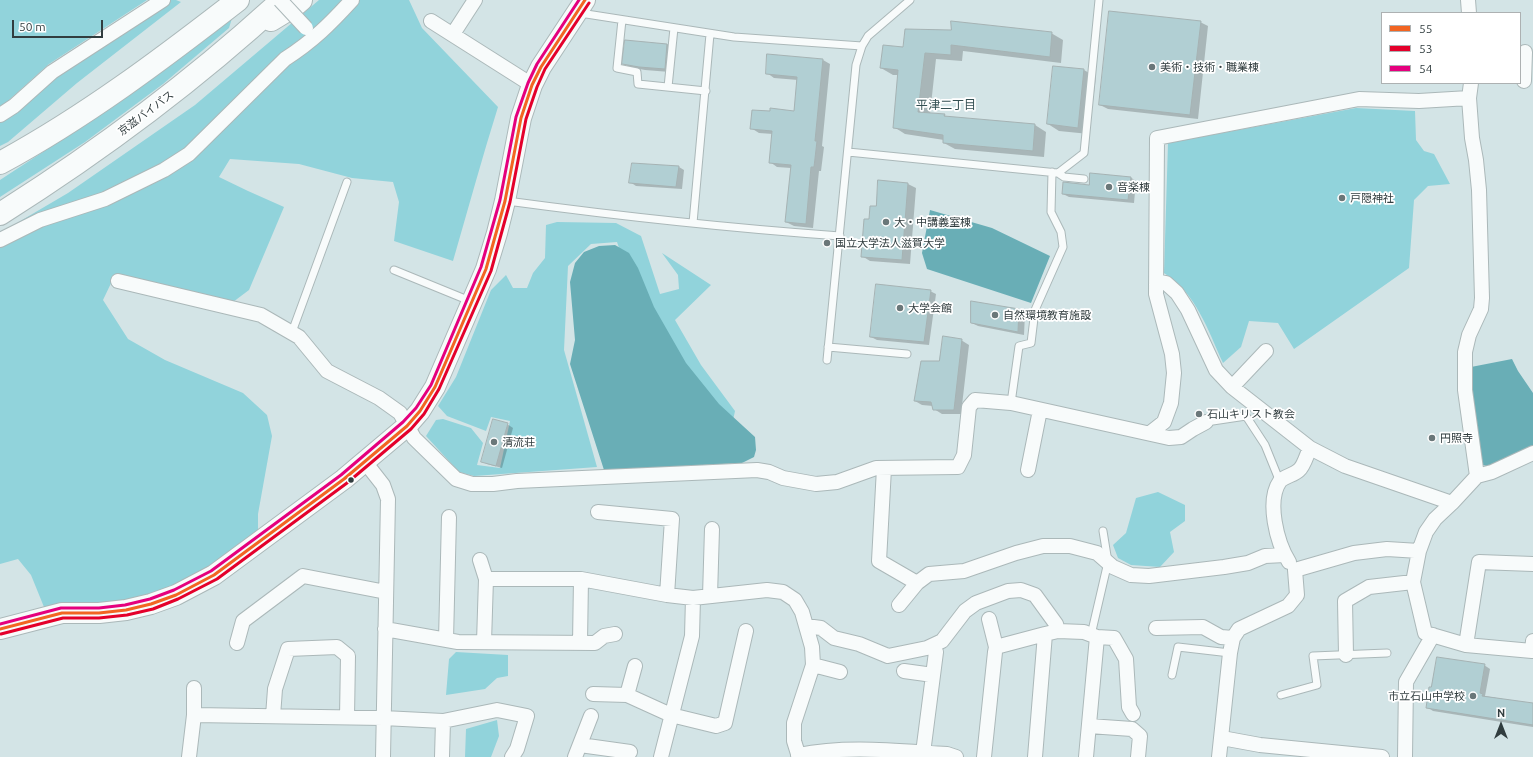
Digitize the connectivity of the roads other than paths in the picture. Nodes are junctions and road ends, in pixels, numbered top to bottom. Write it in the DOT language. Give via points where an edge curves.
graph roads {
  1 [pos="163,0"];
  2 [pos="215,0"];
  3 [pos="238,0"];
  4 [pos="281,0"];
  5 [pos="301,0"];
  6 [pos="352,0"];
  7 [pos="475,0"];
  8 [pos="910,0"];
  9 [pos="1099,0"];
  10 [pos="1468,0"];
  11 [pos="581,6"];
  12 [pos="1470,12"];
  13 [pos="622,20"];
  14 [pos="431,21"];
  15 [pos="674,28"];
  16 [pos="310,33"];
  17 [pos="453,34"];
  18 [pos="710,34"];
  19 [pos="244,36"];
  20 [pos="862,46"];
  21 [pos="1526,52"];
  22 [pos="1524,81"];
  23 [pos="1471,84"];
  24 [pos="532,85"];
  25 [pos="668,87"];
  26 [pos="706,91"];
  27 [pos="1470,98"];
  28 [pos="0,115"];
  29 [pos="64,124"];
  30 [pos="848,152"];
  31 [pos="0,163"];
  32 [pos="1055,172"];
  33 [pos="1084,179"];
  34 [pos="347,182"];
  35 [pos="505,201"];
  36 [pos="0,214"];
  37 [pos="693,223"];
  38 [pos="840,236"];
  39 [pos="0,240"];
  40 [pos="394,270"];
  41 [pos="118,281"];
  42 [pos="1156,285"];
  43 [pos="472,302"];
  44 [pos="292,332"];
  45 [pos="828,347"];
  46 [pos="1266,351"];
  47 [pos="907,354"];
  48 [pos="827,360"];
  49 [pos="1232,387"];
  50 [pos="1011,403"];
  51 [pos="1040,410"];
  52 [pos="1206,422"];
  53 [pos="407,426"];
  54 [pos="1150,433"];
  55 [pos="1310,448"];
  56 [pos="1533,453"];
  57 [pos="365,462"];
  58 [pos="884,468"];
  59 [pos="1028,470"];
  60 [pos="1477,476"];
  61 [pos="1280,482"];
  62 [pos="1452,504"];
  63 [pos="598,512"];
  64 [pos="449,517"];
  65 [pos="712,529"];
  66 [pos="1103,531"];
  67 [pos="1419,551"];
  68 [pos="1285,555"];
  69 [pos="480,560"];
  70 [pos="1108,562"];
  71 [pos="1533,564"];
  72 [pos="1295,570"];
  73 [pos="486,579"];
  74 [pos="581,579"];
  75 [pos="1413,582"];
  76 [pos="917,583"];
  77 [pos="386,592"];
  78 [pos="667,595"];
  79 [pos="710,596"];
  80 [pos="693,598"];
  81 [pos="899,605"];
  82 [pos="989,619"];
  83 [pos="806,626"];
  84 [pos="1156,628"];
  85 [pos="0,629"];
  86 [pos="385,629"];
  87 [pos="746,631"];
  88 [pos="1052,632"];
  89 [pos="615,634"];
  90 [pos="1432,635"];
  91 [pos="1094,636"];
  92 [pos="1233,638"];
  93 [pos="446,640"];
  94 [pos="1533,641"];
  95 [pos="484,642"];
  96 [pos="237,643"];
  97 [pos="580,643"];
  98 [pos="1466,644"];
  99 [pos="996,647"];
  100 [pos="936,652"];
  101 [pos="1230,653"];
  102 [pos="1387,653"];
  103 [pos="1346,655"];
  104 [pos="813,665"];
  105 [pos="635,666"];
  106 [pos="904,671"];
  107 [pos="840,672"];
  108 [pos="933,675"];
  109 [pos="1172,675"];
  110 [pos="194,688"];
  111 [pos="593,694"];
  112 [pos="627,695"];
  113 [pos="1281,695"];
  114 [pos="1133,714"];
  115 [pos="194,715"];
  116 [pos="671,715"];
  117 [pos="273,716"];
  118 [pos="591,716"];
  119 [pos="347,717"];
  120 [pos="384,718"];
  121 [pos="443,721"];
  122 [pos="1089,726"];
  123 [pos="1222,738"];
  124 [pos="578,751"];
  125 [pos="630,752"];
  126 [pos="923,753"];
  127 [pos="798,756"];
  128 [pos="189,757"];
  129 [pos="383,757"];
  130 [pos="442,757"];
  131 [pos="512,757"];
  132 [pos="661,757"];
  133 [pos="956,757"];
  134 [pos="984,757"];
  135 [pos="1035,757"];
  136 [pos="1086,757"];
  137 [pos="1138,757"];
  138 [pos="1219,757"];
  139 [pos="1382,757"];
  140 [pos="1404,757"];
  1 -- 28 [label="street" via="52,72"];
  2 -- 29 [label="highway"];
  3 -- 29 [label="highway" via="156,63"];
  4 -- 16 [label="street, bridge"];
  4 -- 19 [label="highway, 京滋バイパス"];
  5 -- 19 [label="highway"];
  6 -- 16 [label="street" via="323,31"];
  7 -- 17 [label="street"];
  8 -- 20 [label="lane" via="875,29"];
  9 -- 32 [label="lane" via="1084,153"];
  10 -- 12 [label="street"];
  11 -- 13 [label="lane"];
  11 -- 24 [label="main road"];
  13 -- 15 [label="lane"];
  13 -- 25 [label="lane" via="617,68 637,72 638,84"];
  14 -- 17 [label="street"];
  15 -- 18 [label="lane"];
  15 -- 25 [label="lane"];
  16 -- 39 [label="street" via="189,154 164,170 105,199 40,220"];
  17 -- 24 [label="street"];
  18 -- 20 [label="lane"];
  18 -- 26 [label="lane"];
  19 -- 36 [label="highway, 京滋バイパス" via="141,118"];
  20 -- 30 [label="lane" via="856,65"];
  21 -- 22 [label="street"];
  23 -- 27 [label="street"];
  24 -- 35 [label="main road" via="521,118"];
  25 -- 26 [label="lane"];
  26 -- 37 [label="lane"];
  27 -- 42 [label="street" via="1419,101 1359,99 1157,138"];
  27 -- 60 [label="street" via="1479,190 1482,298 1481,309 1465,352 1465,390"];
  29 -- 31 [label="highway"];
  30 -- 32 [label="lane"];
  30 -- 38 [label="lane"];
  32 -- 33 [label="lane" via="1064,177"];
  32 -- 50 [label="lane" via="1051,212 1061,232 1063,247 1035,310 1031,343 1019,346"];
  34 -- 44 [label="lane"];
  35 -- 37 [label="lane"];
  35 -- 43 [label="main road" via="486,269"];
  37 -- 38 [label="lane"];
  38 -- 45 [label="lane"];
  40 -- 43 [label="lane"];
  41 -- 44 [label="street" via="261,315"];
  42 -- 49 [label="street" via="1166,283 1176,293 1188,310 1216,370"];
  42 -- 54 [label="street" via="1174,373 1171,403 1164,422"];
  43 -- 53 [label="main road" via="435,387"];
  44 -- 53 [label="street" via="327,371 379,398 400,413"];
  45 -- 47 [label="lane"];
  45 -- 48 [label="lane"];
  46 -- 49 [label="street"];
  49 -- 55 [label="street"];
  50 -- 51 [label="street"];
  50 -- 58 [label="street" via="975,400 969,407 964,455 958,467"];
  51 -- 54 [label="street"];
  51 -- 59 [label="street"];
  52 -- 54 [label="street" via="1181,438"];
  52 -- 61 [label="lane" via="1246,416 1264,445"];
  53 -- 57 [label="main road"];
  53 -- 58 [label="street" via="414,438 456,479 472,484 757,470 816,484 837,482 876,468"];
  55 -- 61 [label="street" via="1300,470"];
  55 -- 62 [label="street" via="1344,466"];
  56 -- 60 [label="street"];
  57 -- 77 [label="street" via="383,485 388,500"];
  57 -- 85 [label="main road" via="214,574 176,595 126,610 62,613"];
  58 -- 76 [label="street" via="879,561"];
  60 -- 62 [label="street"];
  61 -- 68 [label="street" via="1276,489 1274,522"];
  62 -- 67 [label="street" via="1435,519 1426,532"];
  63 -- 78 [label="street" via="672,519"];
  64 -- 93 [label="street"];
  65 -- 79 [label="street"];
  66 -- 70 [label="lane"];
  67 -- 72 [label="street" via="1387,549 1354,553"];
  67 -- 75 [label="street"];
  68 -- 70 [label="street" via="1265,556 1248,563 1224,567 1149,576 1131,575"];
  68 -- 72 [label="street"];
  69 -- 73 [label="street"];
  70 -- 76 [label="street" via="1097,553 1070,546 1043,546 964,571 929,574"];
  70 -- 91 [label="lane"];
  71 -- 98 [label="street" via="1479,562"];
  72 -- 92 [label="street" via="1297,595 1288,606 1239,629"];
  73 -- 74 [label="street"];
  73 -- 95 [label="street"];
  74 -- 78 [label="street"];
  74 -- 97 [label="street"];
  75 -- 90 [label="street" via="1425,633"];
  75 -- 103 [label="street" via="1369,587 1345,602"];
  76 -- 81 [label="street"];
  77 -- 86 [label="street"];
  77 -- 96 [label="street" via="303,576 243,621"];
  78 -- 80 [label="street"];
  79 -- 80 [label="street"];
  79 -- 83 [label="street" via="766,590 783,592 795,600"];
  80 -- 116 [label="street" via="692,636"];
  82 -- 99 [label="street"];
  83 -- 88 [label="street" via="821,628 834,638 859,644 888,656 927,648 942,641 965,611 1008,591 1022,590 1035,595 1056,624"];
  83 -- 104 [label="street" via="812,647"];
  84 -- 92 [label="street" via="1203,627 1221,637"];
  86 -- 93 [label="street"];
  86 -- 120 [label="street"];
  87 -- 116 [label="street" via="725,723 716,726"];
  88 -- 91 [label="street" via="1084,632"];
  88 -- 99 [label="street"];
  88 -- 135 [label="street"];
  89 -- 97 [label="street" via="604,636 594,643"];
  90 -- 98 [label="street"];
  90 -- 140 [label="street" via="1406,682"];
  91 -- 114 [label="street" via="1114,638 1126,659 1129,706"];
  91 -- 122 [label="street"];
  92 -- 101 [label="street"];
  93 -- 95 [label="street"];
  94 -- 98 [label="street" via="1532,651"];
  95 -- 97 [label="street"];
  99 -- 134 [label="street"];
  100 -- 108 [label="street"];
  101 -- 109 [label="lane" via="1178,647"];
  101 -- 123 [label="street"];
  102 -- 103 [label="lane"];
  103 -- 113 [label="lane" via="1313,656 1317,685"];
  104 -- 107 [label="street"];
  104 -- 127 [label="street" via="794,723 794,741"];
  105 -- 112 [label="street"];
  106 -- 108 [label="street"];
  108 -- 126 [label="street"];
  110 -- 115 [label="street"];
  111 -- 112 [label="street"];
  112 -- 116 [label="street"];
  115 -- 117 [label="street"];
  115 -- 128 [label="street"];
  116 -- 132 [label="street"];
  117 -- 119 [label="street"];
  117 -- 119 [label="street" via="275,689 288,649 337,647 348,656"];
  118 -- 124 [label="street"];
  119 -- 120 [label="street"];
  120 -- 121 [label="street"];
  120 -- 129 [label="street"];
  121 -- 130 [label="street"];
  121 -- 131 [label="street" via="497,710 527,716"];
  122 -- 136 [label="street"];
  122 -- 137 [label="street" via="1132,729 1140,736"];
  123 -- 138 [label="street"];
  123 -- 139 [label="street" via="1260,745"];
  124 -- 125 [label="street"];
  126 -- 127 [label="street" via="848,749 820,750"];
  126 -- 133 [label="street"];
}
